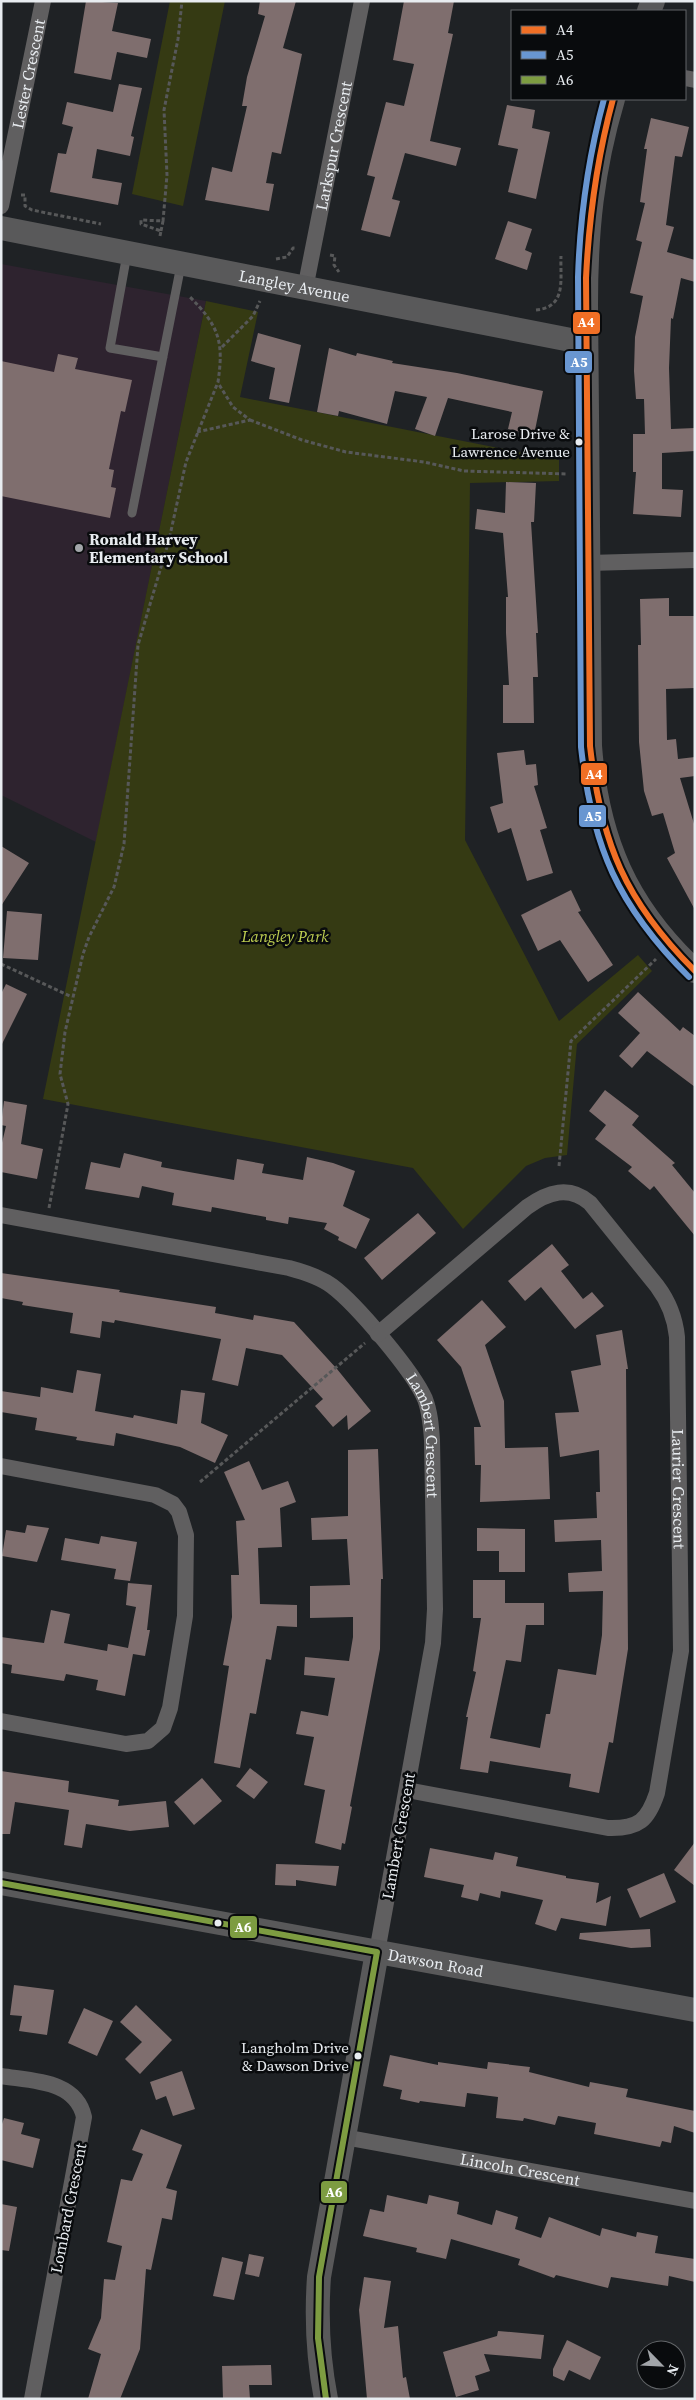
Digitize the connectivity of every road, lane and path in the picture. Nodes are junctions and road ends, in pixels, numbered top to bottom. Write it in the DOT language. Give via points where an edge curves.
graph roads {
  1 [pos="42,1"];
  2 [pos="182,1"];
  3 [pos="362,1"];
  4 [pos="613,100"];
  5 [pos="16,194"];
  6 [pos="1,206"];
  7 [pos="163,221"];
  8 [pos="105,225"];
  9 [pos="1,228"];
  10 [pos="151,234"];
  11 [pos="160,234"];
  12 [pos="169,238"];
  13 [pos="300,249"];
  14 [pos="127,254"];
  15 [pos="324,254"];
  16 [pos="561,256"];
  17 [pos="269,257"];
  18 [pos="182,265"];
  19 [pos="343,274"];
  20 [pos="305,289"];
  21 [pos="187,294"];
  22 [pos="261,295"];
  23 [pos="558,299"];
  24 [pos="564,303"];
  25 [pos="531,310"];
  26 [pos="586,343"];
  27 [pos="221,348"];
  28 [pos="163,357"];
  29 [pos="218,382"];
  30 [pos="250,420"];
  31 [pos="197,432"];
  32 [pos="588,474"];
  33 [pos="132,513"];
  34 [pos="695,560"];
  35 [pos="589,563"];
  36 [pos="670,947"];
  37 [pos="1,964"];
  38 [pos="695,971"];
  39 [pos="72,996"];
  40 [pos="559,1166"];
  41 [pos="1,1215"];
  42 [pos="46,1223"];
  43 [pos="377,1334"];
  44 [pos="1,1466"];
  45 [pos="200,1482"];
  46 [pos="1,1721"];
  47 [pos="407,1790"];
  48 [pos="1,1884"];
  49 [pos="377,1952"];
  50 [pos="695,2010"];
  51 [pos="1,2076"];
  52 [pos="344,2137"];
  53 [pos="695,2201"];
  54 [pos="32,2399"];
  55 [pos="326,2399"];
  1 -- 6 [label="street, Lester Crescent"];
  2 -- 7 [label="path" via="164,110 167,175"];
  3 -- 20 [label="street, Larkspur Crescent"];
  4 -- 26 [label="street" via="598,153 590,208"];
  5 -- 8 [label="path" via="25,195 25,206 32,210"];
  7 -- 11 [label="path"];
  7 -- 11 [label="path" via="141,220 140,224"];
  9 -- 14 [label="street, Langley Avenue"];
  10 -- 11 [label="path"];
  11 -- 12 [label="path"];
  13 -- 17 [label="path" via="293,248 290,256 283,259"];
  14 -- 18 [label="street, Langley Avenue"];
  14 -- 28 [label="lane" via="110,348"];
  15 -- 19 [label="path" via="335,256 335,267"];
  16 -- 23 [label="path"];
  18 -- 20 [label="street, Langley Avenue"];
  18 -- 28 [label="lane"];
  20 -- 26 [label="street, Langley Avenue"];
  21 -- 27 [label="path" via="211,320"];
  22 -- 27 [label="path" via="253,316"];
  23 -- 24 [label="path"];
  23 -- 25 [label="path" via="547,309"];
  26 -- 32 [label="street"];
  27 -- 29 [label="path"];
  28 -- 33 [label="lane"];
  29 -- 30 [label="path" via="233,407"];
  29 -- 31 [label="path"];
  30 -- 31 [label="path"];
  30 -- 32 [label="path" via="302,440 346,452 424,462 456,470"];
  31 -- 39 [label="path" via="186,462 169,540 138,645 121,864 114,887 89,937"];
  32 -- 35 [label="street"];
  34 -- 35 [label="street"];
  35 -- 36 [label="street" via="590,746 596,798 620,875 642,912"];
  36 -- 38 [label="street"];
  36 -- 40 [label="path" via="571,1041"];
  37 -- 39 [label="path"];
  39 -- 42 [label="path" via="60,1074 68,1104"];
  41 -- 42 [label="street, Lambert Crescent"];
  42 -- 43 [label="street, Lambert Crescent" via="302,1271 340,1292"];
  43 -- 45 [label="path"];
  43 -- 47 [label="street, Lambert Crescent" via="420,1390 428,1406 432,1434 434,1627"];
  43 -- 47 [label="street, Laurier Crescent" via="527,1207 544,1196 563,1191 576,1194 590,1203 657,1286 674,1317 677,1337 681,1651 657,1793 649,1814 631,1827 608,1828"];
  44 -- 46 [label="street" via="155,1495 173,1504 184,1522 186,1535 187,1598 170,1708 162,1728 148,1741 126,1744"];
  47 -- 49 [label="street, Lambert Crescent"];
  48 -- 49 [label="street, Dawson Road"];
  49 -- 50 [label="street, Dawson Road"];
  49 -- 52 [label="street"];
  51 -- 54 [label="street, Lombard Crescent" via="64,2088 78,2099 84,2117"];
  52 -- 53 [label="street, Lincoln Crescent"];
  52 -- 55 [label="street" via="324,2246 317,2308"];
}
